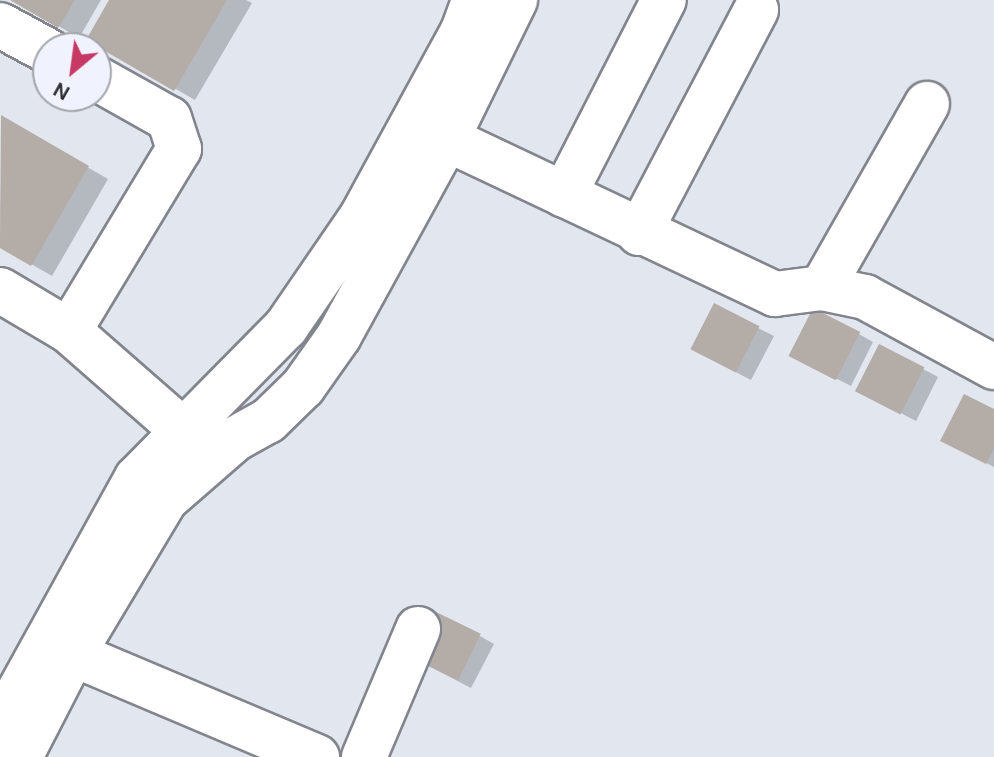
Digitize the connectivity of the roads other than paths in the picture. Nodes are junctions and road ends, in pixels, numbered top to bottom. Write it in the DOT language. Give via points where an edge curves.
graph roads {
  1 [pos="474,0"];
  2 [pos="515,0"];
  3 [pos="664,0"];
  4 [pos="756,10"];
  5 [pos="0,25"];
  6 [pos="32,42"];
  7 [pos="112,87"];
  8 [pos="927,104"];
  9 [pos="447,139"];
  10 [pos="564,195"];
  11 [pos="639,233"];
  12 [pos="822,288"];
  13 [pos="0,290"];
  14 [pos="69,331"];
  15 [pos="990,356"];
  16 [pos="318,367"];
  17 [pos="234,380"];
  18 [pos="181,429"];
  19 [pos="162,478"];
  20 [pos="418,629"];
  21 [pos="73,654"];
  22 [pos="0,726"];
  23 [pos="20,757"];
  24 [pos="317,757"];
  25 [pos="364,757"];
  1 -- 17 [label="street" via="463,31 361,218 286,327"];
  2 -- 9 [label="street"];
  3 -- 10 [label="street"];
  4 -- 11 [label="street"];
  5 -- 6 [label="street"];
  7 -- 14 [label="street" via="169,119 179,149"];
  8 -- 12 [label="street"];
  9 -- 10 [label="street"];
  9 -- 16 [label="street"];
  10 -- 11 [label="street"];
  11 -- 12 [label="street" via="775,294"];
  12 -- 15 [label="street" via="865,297"];
  13 -- 14 [label="street"];
  14 -- 18 [label="street"];
  16 -- 17 [label="street"];
  16 -- 19 [label="street" via="268,421"];
  17 -- 18 [label="street"];
  18 -- 19 [label="street"];
  19 -- 21 [label="street" via="165,500"];
  19 -- 22 [label="street" via="95,550"];
  20 -- 25 [label="street"];
  21 -- 23 [label="street"];
  21 -- 24 [label="street"];
}
